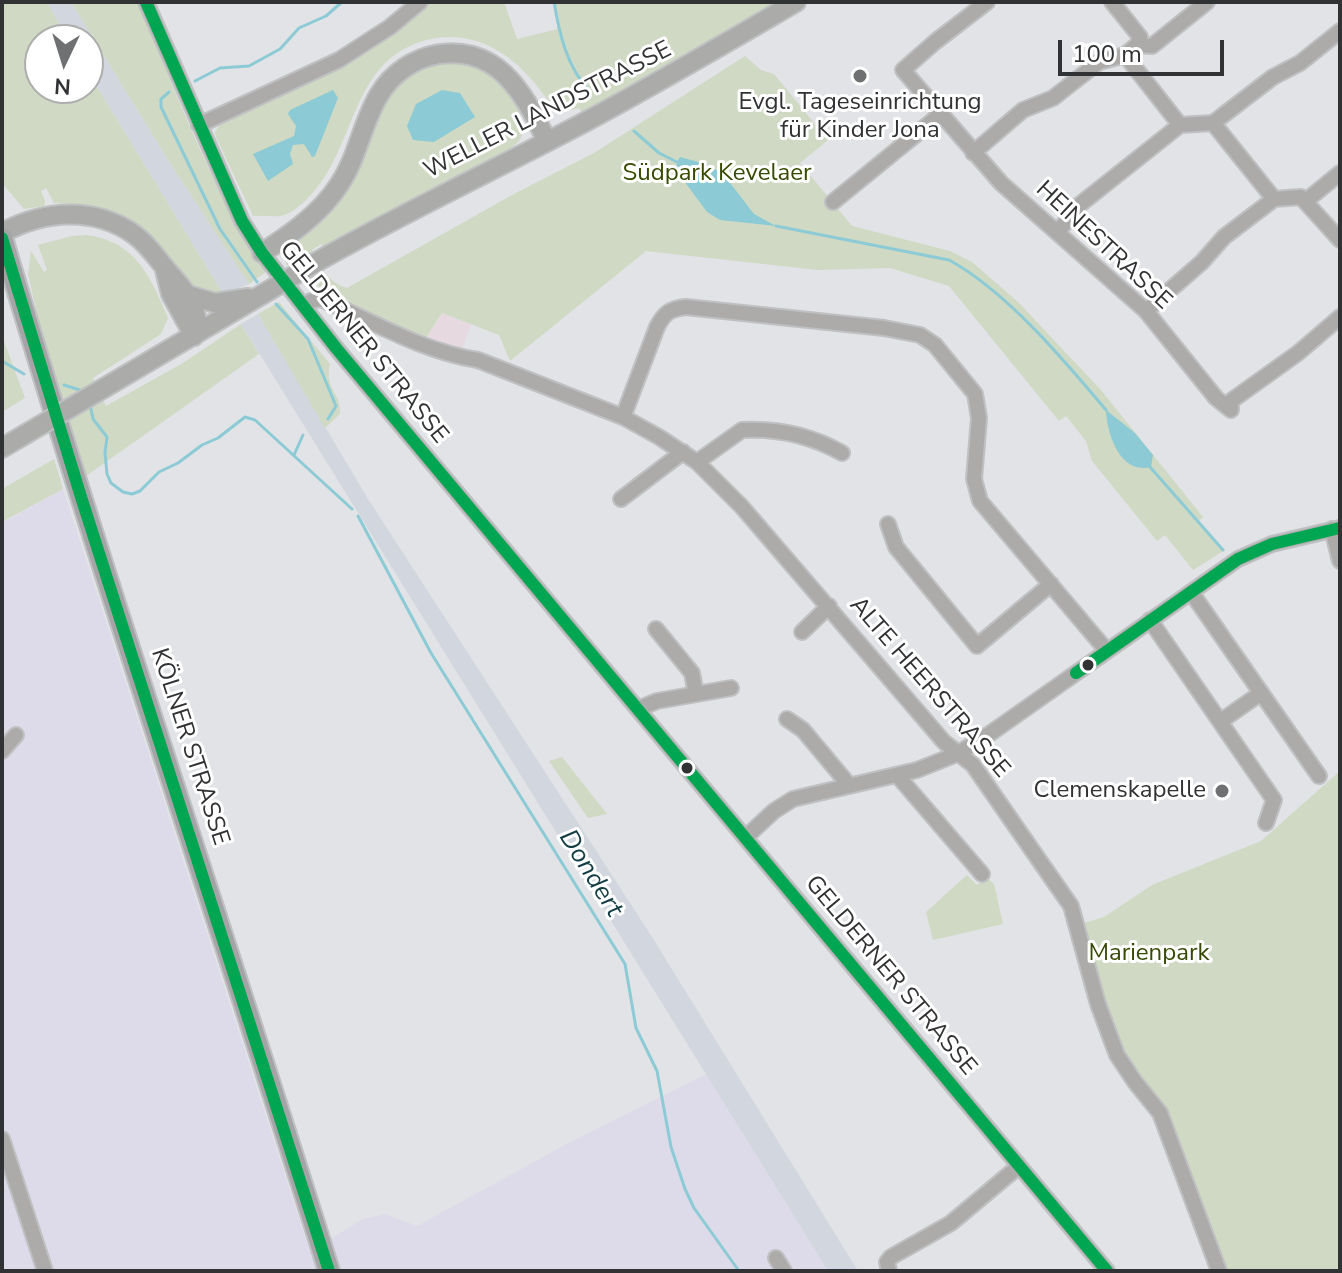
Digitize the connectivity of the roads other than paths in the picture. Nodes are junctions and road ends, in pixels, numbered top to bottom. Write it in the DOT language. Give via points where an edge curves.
graph roads {
  1 [pos="146,2"];
  2 [pos="420,2"];
  3 [pos="796,2"];
  4 [pos="987,2"];
  5 [pos="1112,2"];
  6 [pos="1207,2"];
  7 [pos="1340,31"];
  8 [pos="1131,50"];
  9 [pos="941,114"];
  10 [pos="1213,123"];
  11 [pos="199,125"];
  12 [pos="1180,125"];
  13 [pos="547,141"];
  14 [pos="973,153"];
  15 [pos="1340,173"];
  16 [pos="1274,199"];
  17 [pos="1307,200"];
  18 [pos="833,202"];
  19 [pos="1058,232"];
  20 [pos="2,235"];
  21 [pos="1340,240"];
  22 [pos="262,253"];
  23 [pos="164,267"];
  24 [pos="188,295"];
  25 [pos="303,306"];
  26 [pos="220,310"];
  27 [pos="1146,311"];
  28 [pos="1340,317"];
  29 [pos="194,336"];
  30 [pos="623,417"];
  31 [pos="2,448"];
  32 [pos="683,452"];
  33 [pos="842,453"];
  34 [pos="697,462"];
  35 [pos="621,499"];
  36 [pos="888,524"];
  37 [pos="1336,528"];
  38 [pos="1340,561"];
  39 [pos="1051,584"];
  40 [pos="1191,592"];
  41 [pos="829,606"];
  42 [pos="1150,620"];
  43 [pos="656,629"];
  44 [pos="802,632"];
  45 [pos="1107,651"];
  46 [pos="731,688"];
  47 [pos="1261,693"];
  48 [pos="696,694"];
  49 [pos="638,709"];
  50 [pos="787,719"];
  51 [pos="1221,721"];
  52 [pos="16,735"];
  53 [pos="2,751"];
  54 [pos="957,754"];
  55 [pos="897,775"];
  56 [pos="1319,776"];
  57 [pos="849,785"];
  58 [pos="1266,823"];
  59 [pos="746,837"];
  60 [pos="982,874"];
  61 [pos="2,1139"];
  62 [pos="1019,1166"];
  63 [pos="45,1271"];
  64 [pos="329,1271"];
  65 [pos="889,1271"];
  66 [pos="1107,1271"];
  67 [pos="1219,1271"];
  1 -- 11 [label="street, GELDERNER STRASSE"];
  2 -- 11 [label="street" via="339,60"];
  3 -- 13 [label="main road, WELLER LANDSTRASSE"];
  4 -- 9 [label="street, HEINESTRASSE" via="903,70"];
  5 -- 8 [label="street" via="1140,37"];
  6 -- 8 [label="street" via="1152,46"];
  7 -- 10 [label="street"];
  8 -- 12 [label="street"];
  8 -- 14 [label="street" via="1099,62 1053,98 1023,110"];
  9 -- 14 [label="street, HEINESTRASSE"];
  9 -- 18 [label="street"];
  10 -- 12 [label="street"];
  10 -- 16 [label="street"];
  11 -- 22 [label="street, GELDERNER STRASSE"];
  12 -- 19 [label="street" via="1078,206"];
  13 -- 22 [label="main road" via="521,93 491,64 461,53 416,59 378,95 350,165 329,199"];
  13 -- 26 [label="main road, WELLER LANDSTRASSE, bridge" via="405,212 263,294"];
  14 -- 19 [label="street, HEINESTRASSE"];
  15 -- 17 [label="street"];
  16 -- 17 [label="street"];
  16 -- 27 [label="street" via="1224,237"];
  17 -- 21 [label="street"];
  19 -- 27 [label="street, HEINESTRASSE"];
  20 -- 23 [label="main road" via="21,223 61,214 93,216 135,235"];
  20 -- 64 [label="main road, KÖLNER STRASSE"];
  22 -- 25 [label="street, GELDERNER STRASSE"];
  23 -- 24 [label="main road"];
  23 -- 29 [label="main road" via="171,294"];
  24 -- 26 [label="main road"];
  24 -- 29 [label="main road" via="196,316"];
  25 -- 30 [label="street, ALTE HEERSTRASSE" via="321,299 430,346"];
  25 -- 49 [label="street, GELDERNER STRASSE"];
  26 -- 29 [label="main road"];
  27 -- 28 [label="street, HEINESTRASSE" via="1231,410 1231,401"];
  29 -- 31 [label="main road, bridge"];
  30 -- 32 [label="street, ALTE HEERSTRASSE"];
  30 -- 39 [label="street" via="657,327 671,308 920,335 935,345 975,394 979,418 974,479 980,501"];
  32 -- 34 [label="street, ALTE HEERSTRASSE"];
  32 -- 35 [label="street"];
  33 -- 34 [label="street" via="807,436 751,430 735,433"];
  34 -- 41 [label="street, ALTE HEERSTRASSE"];
  36 -- 39 [label="street" via="896,547 977,646"];
  37 -- 38 [label="street"];
  37 -- 40 [label="street" via="1272,544 1238,559"];
  39 -- 45 [label="street"];
  40 -- 42 [label="street"];
  40 -- 47 [label="street"];
  41 -- 44 [label="street, ALTE HEERSTRASSE"];
  41 -- 54 [label="street, ALTE HEERSTRASSE"];
  42 -- 45 [label="street"];
  42 -- 51 [label="street"];
  43 -- 48 [label="street" via="692,673"];
  45 -- 54 [label="street"];
  46 -- 48 [label="street"];
  47 -- 51 [label="street"];
  47 -- 56 [label="street"];
  48 -- 49 [label="street"];
  49 -- 59 [label="street, GELDERNER STRASSE"];
  50 -- 57 [label="street" via="803,730"];
  51 -- 58 [label="street" via="1274,800"];
  52 -- 53 [label="street"];
  54 -- 55 [label="street"];
  54 -- 67 [label="street, ALTE HEERSTRASSE" via="973,765 1071,906 1117,1055 1160,1113"];
  55 -- 57 [label="street"];
  55 -- 60 [label="street"];
  57 -- 59 [label="street" via="793,799"];
  59 -- 62 [label="street, GELDERNER STRASSE"];
  61 -- 63 [label="street"];
  62 -- 65 [label="street" via="951,1223 891,1257"];
  62 -- 66 [label="street, GELDERNER STRASSE"];
}
